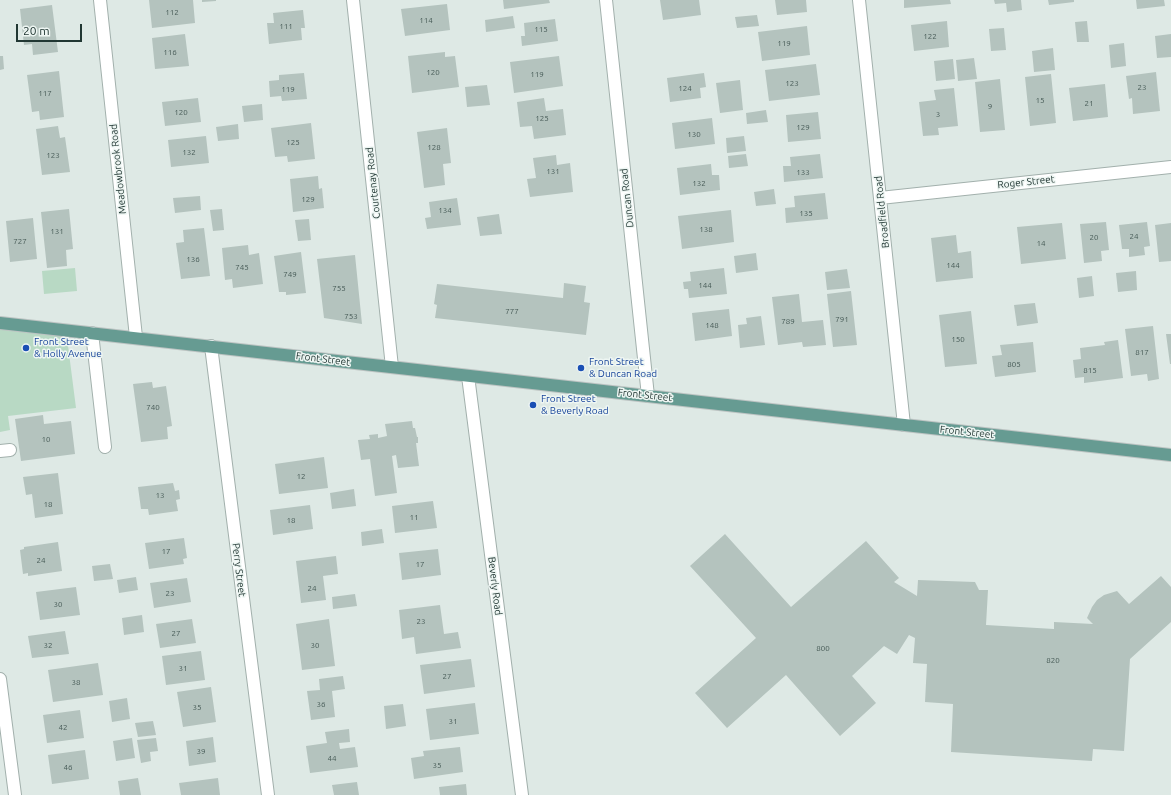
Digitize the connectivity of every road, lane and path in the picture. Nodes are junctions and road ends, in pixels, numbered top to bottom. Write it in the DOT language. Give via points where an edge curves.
graph roads {
  1 [pos="100,0"];
  2 [pos="353,0"];
  3 [pos="606,0"];
  4 [pos="859,0"];
  5 [pos="1171,167"];
  6 [pos="880,198"];
  7 [pos="0,323"];
  8 [pos="92,333"];
  9 [pos="136,337"];
  10 [pos="211,346"];
  11 [pos="392,367"];
  12 [pos="468,376"];
  13 [pos="648,396"];
  14 [pos="904,425"];
  15 [pos="105,447"];
  16 [pos="1171,455"];
  17 [pos="0,679"];
  18 [pos="15,795"];
  19 [pos="268,795"];
  20 [pos="522,795"];
  1 -- 9 [label="street, Meadowbrook Road"];
  2 -- 11 [label="street, Courtenay Road"];
  3 -- 13 [label="street, Duncan Road"];
  4 -- 6 [label="street, Broadfield Road"];
  5 -- 6 [label="street, Roger Street"];
  6 -- 14 [label="street, Broadfield Road"];
  7 -- 8 [label="main road, Front Street"];
  8 -- 9 [label="main road, Front Street"];
  8 -- 15 [label="street"];
  9 -- 10 [label="main road, Front Street"];
  10 -- 11 [label="main road, Front Street"];
  10 -- 19 [label="street, Perry Street"];
  11 -- 12 [label="main road, Front Street"];
  12 -- 13 [label="main road, Front Street"];
  12 -- 20 [label="street, Beverly Road"];
  13 -- 14 [label="main road, Front Street"];
  14 -- 16 [label="main road, Front Street"];
  17 -- 18 [label="street"];
}
